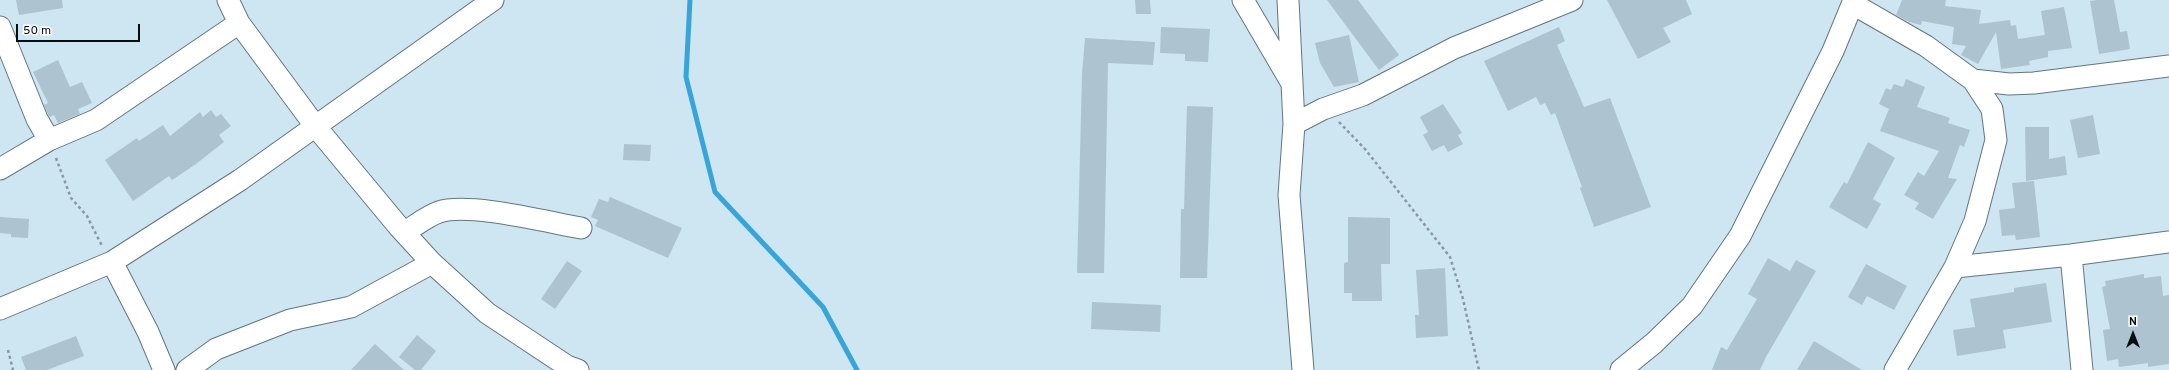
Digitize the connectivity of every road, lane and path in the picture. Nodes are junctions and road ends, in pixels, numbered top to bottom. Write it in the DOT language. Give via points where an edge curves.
graph roads {
  1 [pos="228,0"];
  2 [pos="493,0"];
  3 [pos="1243,0"];
  4 [pos="1288,0"];
  5 [pos="1572,0"];
  6 [pos="1854,2"];
  7 [pos="238,23"];
  8 [pos="0,27"];
  9 [pos="2169,66"];
  10 [pos="1973,80"];
  11 [pos="1293,85"];
  12 [pos="1323,109"];
  13 [pos="1294,124"];
  14 [pos="316,127"];
  15 [pos="49,140"];
  16 [pos="0,169"];
  17 [pos="580,228"];
  18 [pos="405,232"];
  19 [pos="2169,242"];
  20 [pos="2071,255"];
  21 [pos="112,262"];
  22 [pos="432,263"];
  23 [pos="1955,267"];
  24 [pos="0,309"];
  25 [pos="8,350"];
  26 [pos="13,370"];
  27 [pos="164,370"];
  28 [pos="187,370"];
  29 [pos="578,370"];
  30 [pos="1303,370"];
  31 [pos="1479,370"];
  32 [pos="1621,370"];
  33 [pos="1895,370"];
  34 [pos="2082,370"];
  1 -- 7 [label="street"];
  2 -- 14 [label="street"];
  3 -- 11 [label="street"];
  4 -- 11 [label="street"];
  5 -- 12 [label="street" via="1454,48 1363,95"];
  6 -- 10 [label="street" via="1926,46"];
  6 -- 32 [label="street" via="1833,51 1740,236 1692,306 1654,343"];
  7 -- 14 [label="street"];
  7 -- 15 [label="street" via="96,120"];
  8 -- 15 [label="street" via="37,119"];
  9 -- 10 [label="street" via="2034,83 2009,84"];
  10 -- 23 [label="street" via="1992,109 1996,140 1975,220"];
  11 -- 13 [label="street"];
  12 -- 13 [label="street"];
  12 -- 31 [label="path" via="1365,149 1450,257 1463,299"];
  13 -- 30 [label="street" via="1288,195"];
  14 -- 18 [label="street"];
  14 -- 21 [label="street" via="240,180"];
  15 -- 16 [label="street"];
  15 -- 21 [label="path" via="72,198 87,216"];
  17 -- 18 [label="street" via="488,211 457,209 439,212"];
  18 -- 22 [label="street"];
  19 -- 20 [label="street"];
  20 -- 23 [label="street"];
  20 -- 34 [label="street"];
  21 -- 24 [label="street"];
  21 -- 27 [label="street" via="148,332"];
  22 -- 28 [label="street" via="356,305 290,320 216,350"];
  22 -- 29 [label="street" via="487,313 567,366"];
  23 -- 33 [label="street"];
  25 -- 26 [label="path"];
}
